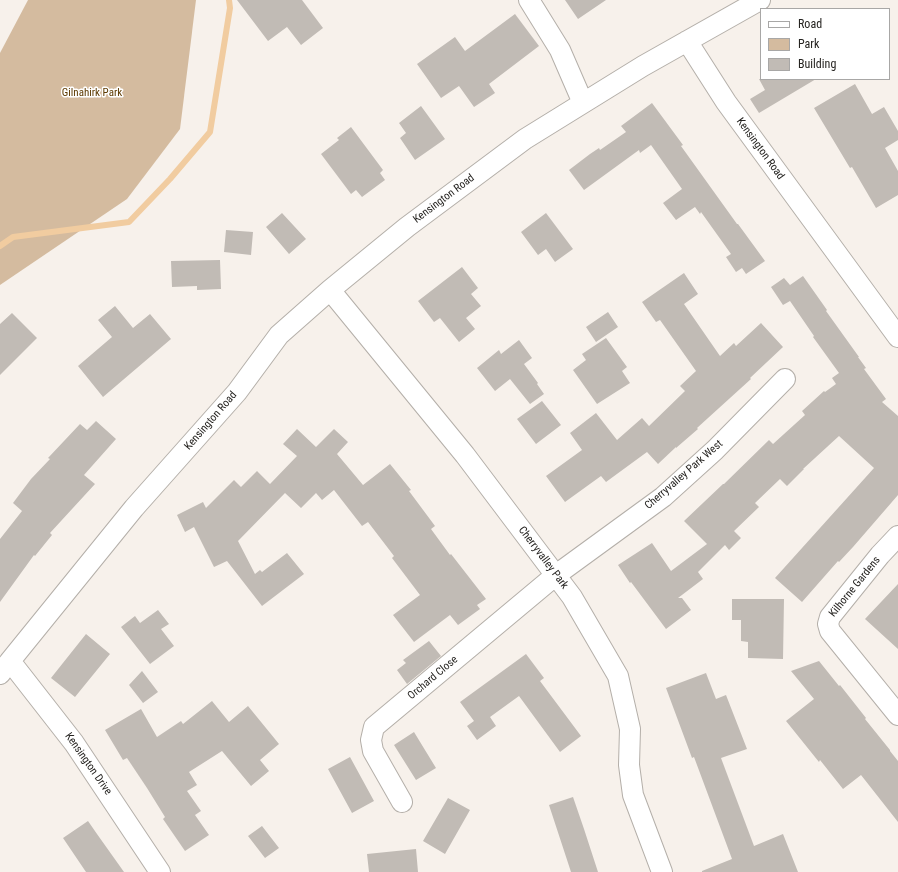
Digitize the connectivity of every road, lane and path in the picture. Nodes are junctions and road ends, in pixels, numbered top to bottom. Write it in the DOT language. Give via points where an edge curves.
graph roads {
  1 [pos="529,0"];
  2 [pos="760,0"];
  3 [pos="687,41"];
  4 [pos="583,103"];
  5 [pos="330,290"];
  6 [pos="898,337"];
  7 [pos="785,379"];
  8 [pos="898,536"];
  9 [pos="556,575"];
  10 [pos="5,667"];
  11 [pos="898,714"];
  12 [pos="402,802"];
  13 [pos="160,872"];
  14 [pos="662,872"];
  1 -- 4 [label="street" via="560,50"];
  2 -- 3 [label="street"];
  3 -- 4 [label="street, Kensington Road"];
  3 -- 6 [label="street, Kensington Road" via="726,102"];
  4 -- 5 [label="street, Kensington Road" via="525,139 447,196"];
  5 -- 9 [label="street, Cherryvalley Park" via="465,455"];
  5 -- 10 [label="street, Kensington Road" via="279,335 238,392 134,508"];
  7 -- 9 [label="street, Cherryvalley Park West" via="715,450 663,497"];
  8 -- 11 [label="street, Kilhorne Gardens" via="830,617 828,624 830,631"];
  9 -- 12 [label="street, Orchard Close" via="374,727 370,740 374,751"];
  9 -- 14 [label="street, Cherryvalley Park" via="572,597 618,676 630,729 629,765 633,795"];
  10 -- 13 [label="street, Kensington Drive" via="74,743"];
}
